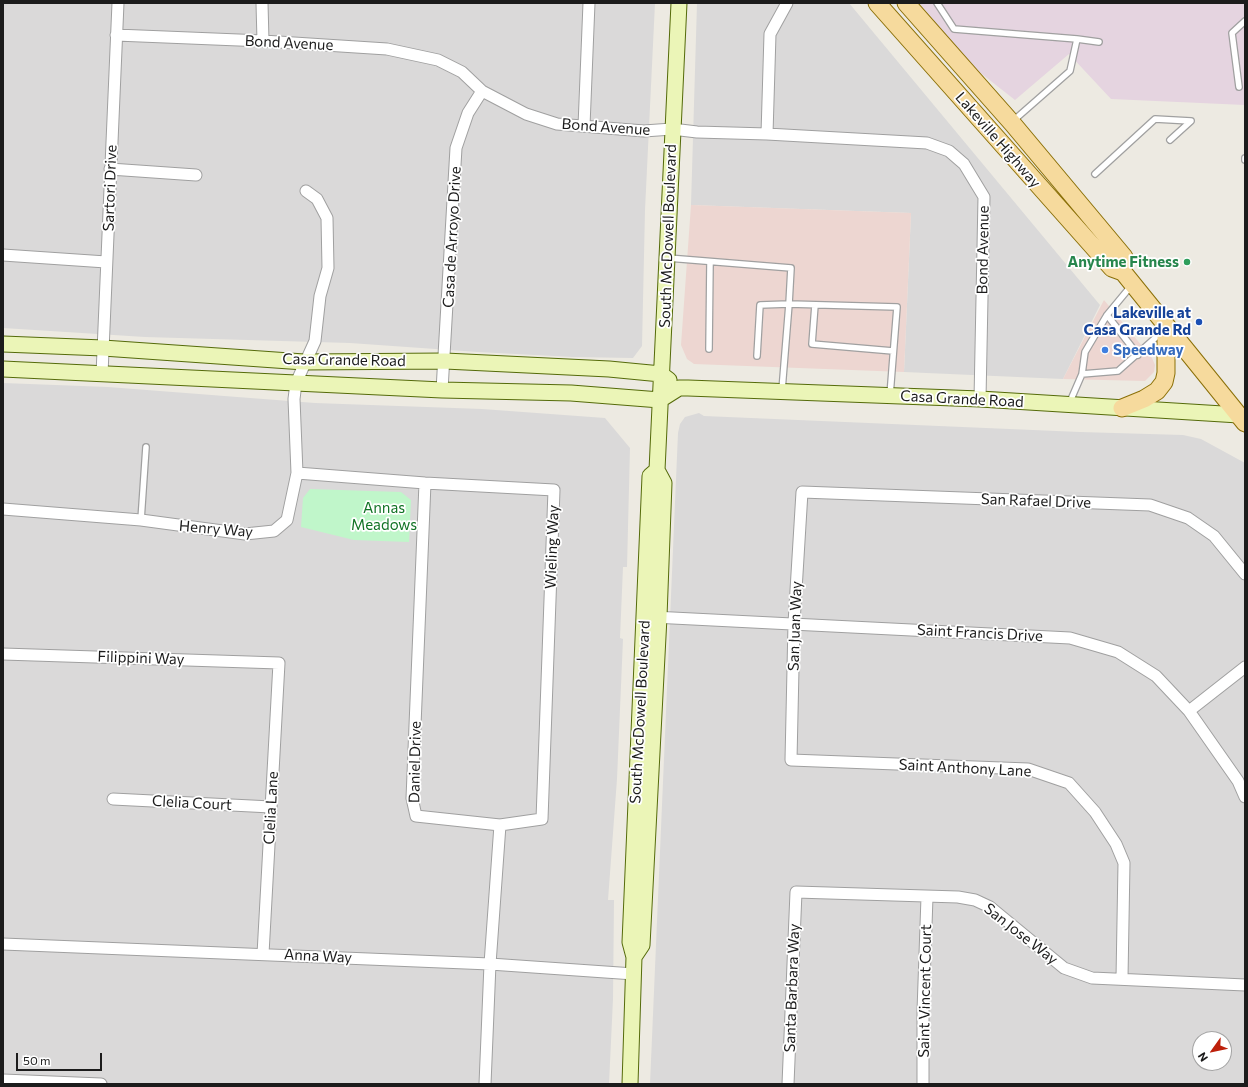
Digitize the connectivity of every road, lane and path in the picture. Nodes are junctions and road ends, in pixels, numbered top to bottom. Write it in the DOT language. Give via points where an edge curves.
graph roads {
  1 [pos="118,3"];
  2 [pos="262,3"];
  3 [pos="589,3"];
  4 [pos="679,3"];
  5 [pos="787,3"];
  6 [pos="876,3"];
  7 [pos="906,3"];
  8 [pos="937,3"];
  9 [pos="1245,21"];
  10 [pos="116,35"];
  11 [pos="1077,38"];
  12 [pos="263,41"];
  13 [pos="1099,42"];
  14 [pos="1239,86"];
  15 [pos="482,90"];
  16 [pos="1012,123"];
  17 [pos="584,126"];
  18 [pos="672,129"];
  19 [pos="767,134"];
  20 [pos="1170,140"];
  21 [pos="110,169"];
  22 [pos="1095,174"];
  23 [pos="196,175"];
  24 [pos="306,191"];
  25 [pos="3,255"];
  26 [pos="668,258"];
  27 [pos="106,262"];
  28 [pos="710,262"];
  29 [pos="1128,278"];
  30 [pos="789,304"];
  31 [pos="815,305"];
  32 [pos="1107,315"];
  33 [pos="1166,328"];
  34 [pos="3,344"];
  35 [pos="103,348"];
  36 [pos="709,349"];
  37 [pos="893,351"];
  38 [pos="1138,355"];
  39 [pos="756,356"];
  40 [pos="445,361"];
  41 [pos="304,362"];
  42 [pos="3,369"];
  43 [pos="102,374"];
  44 [pos="661,374"];
  45 [pos="1082,374"];
  46 [pos="296,383"];
  47 [pos="679,388"];
  48 [pos="442,390"];
  49 [pos="782,392"];
  50 [pos="890,396"];
  51 [pos="980,399"];
  52 [pos="660,400"];
  53 [pos="1069,405"];
  54 [pos="1122,408"];
  55 [pos="1243,418"];
  56 [pos="146,447"];
  57 [pos="297,473"];
  58 [pos="425,483"];
  59 [pos="802,492"];
  60 [pos="3,509"];
  61 [pos="141,520"];
  62 [pos="1245,574"];
  63 [pos="652,617"];
  64 [pos="794,623"];
  65 [pos="3,654"];
  66 [pos="279,663"];
  67 [pos="1245,667"];
  68 [pos="1189,711"];
  69 [pos="791,760"];
  70 [pos="1245,796"];
  71 [pos="113,799"];
  72 [pos="271,808"];
  73 [pos="500,825"];
  74 [pos="796,892"];
  75 [pos="927,897"];
  76 [pos="3,944"];
  77 [pos="263,954"];
  78 [pos="490,964"];
  79 [pos="634,974"];
  80 [pos="1122,978"];
  81 [pos="1245,985"];
  82 [pos="3,1080"];
  83 [pos="101,1084"];
  84 [pos="486,1084"];
  85 [pos="630,1084"];
  86 [pos="788,1084"];
  87 [pos="923,1084"];
  1 -- 10 [label="street, Sartori Drive"];
  2 -- 12 [label="street"];
  3 -- 17 [label="street"];
  4 -- 18 [label="main road, South McDowell Boulevard"];
  5 -- 19 [label="street" via="770,34"];
  6 -- 29 [label="main road, Lakeville Highway" via="1112,268"];
  7 -- 16 [label="main road, Lakeville Highway"];
  8 -- 11 [label="lane" via="954,29"];
  9 -- 14 [label="lane" via="1232,33"];
  10 -- 12 [label="street, Bond Avenue"];
  10 -- 21 [label="street, Sartori Drive"];
  11 -- 13 [label="lane"];
  11 -- 16 [label="lane" via="1070,71"];
  12 -- 15 [label="street, Bond Avenue" via="387,49 438,60 462,72"];
  15 -- 17 [label="street, Bond Avenue" via="526,114 556,124"];
  15 -- 40 [label="street, Casa de Arroyo Drive" via="468,113 456,148"];
  16 -- 29 [label="main road, Lakeville Highway" via="1124,257"];
  17 -- 18 [label="street, Bond Avenue" via="644,131"];
  18 -- 19 [label="street, Bond Avenue"];
  18 -- 26 [label="main road, South McDowell Boulevard"];
  19 -- 51 [label="street, Bond Avenue" via="927,143 949,151 964,164 984,197"];
  20 -- 22 [label="lane" via="1191,121 1156,119"];
  21 -- 23 [label="street"];
  21 -- 27 [label="street, Sartori Drive"];
  24 -- 41 [label="street, Henry Way" via="317,199 327,218 328,268 320,296 315,341"];
  25 -- 27 [label="street"];
  26 -- 28 [label="lane"];
  26 -- 44 [label="main road, South McDowell Boulevard"];
  27 -- 35 [label="street, Sartori Drive"];
  28 -- 30 [label="lane" via="791,268"];
  28 -- 36 [label="lane"];
  29 -- 32 [label="lane"];
  29 -- 33 [label="main road, Lakeville Highway"];
  30 -- 31 [label="lane"];
  30 -- 39 [label="lane" via="760,305"];
  30 -- 49 [label="lane"];
  31 -- 37 [label="lane" via="812,344"];
  31 -- 37 [label="lane" via="897,307"];
  32 -- 38 [label="lane"];
  32 -- 45 [label="lane" via="1086,352"];
  33 -- 38 [label="lane"];
  33 -- 54 [label="main road" via="1164,382 1157,391 1144,400"];
  33 -- 55 [label="main road, Lakeville Highway"];
  34 -- 35 [label="main road, Casa Grande Road"];
  35 -- 41 [label="main road, Casa Grande Road"];
  35 -- 43 [label="street, Sartori Drive"];
  37 -- 50 [label="lane"];
  38 -- 45 [label="lane" via="1118,371"];
  40 -- 41 [label="main road, Casa Grande Road"];
  40 -- 44 [label="main road, Casa Grande Road"];
  40 -- 48 [label="street, Casa de Arroyo Drive"];
  41 -- 46 [label="street, Henry Way"];
  42 -- 43 [label="main road, Casa Grande Road"];
  43 -- 46 [label="main road, Casa Grande Road"];
  44 -- 47 [label="main road"];
  44 -- 52 [label="main road, South McDowell Boulevard"];
  45 -- 53 [label="lane"];
  46 -- 48 [label="main road, Casa Grande Road"];
  46 -- 57 [label="street, Henry Way" via="294,400"];
  47 -- 49 [label="main road, Casa Grande Road"];
  47 -- 52 [label="main road"];
  48 -- 52 [label="main road, Casa Grande Road" via="571,393"];
  49 -- 50 [label="main road, Casa Grande Road"];
  50 -- 51 [label="main road, Casa Grande Road"];
  51 -- 53 [label="main road, Casa Grande Road"];
  52 -- 63 [label="main road, South McDowell Boulevard" via="657,470 650,476"];
  53 -- 54 [label="main road, Casa Grande Road"];
  54 -- 55 [label="main road, Casa Grande Road"];
  56 -- 61 [label="lane"];
  57 -- 58 [label="street, Wieling Way"];
  57 -- 61 [label="street, Henry Way" via="286,520 274,531 245,534"];
  58 -- 73 [label="street, Daniel Drive" via="412,798 416,816"];
  58 -- 73 [label="street, Wieling Way" via="554,490 542,819"];
  59 -- 62 [label="street, San Rafael Drive" via="1150,505 1188,518 1214,536"];
  59 -- 64 [label="street, San Juan Way"];
  60 -- 61 [label="street, Henry Way"];
  63 -- 64 [label="street, Saint Francis Drive"];
  63 -- 79 [label="main road, South McDowell Boulevard" via="630,942 634,957"];
  64 -- 68 [label="street, Saint Francis Drive" via="1070,638 1118,652 1156,676"];
  64 -- 69 [label="street, San Juan Way"];
  65 -- 66 [label="street, Filippini Way"];
  66 -- 72 [label="street, Clelia Lane"];
  67 -- 68 [label="street"];
  68 -- 70 [label="street, Saint Francis Drive" via="1238,781"];
  69 -- 80 [label="street, Saint Anthony Lane" via="1028,769 1069,784 1095,812 1116,844 1124,863"];
  71 -- 72 [label="street, Clelia Court"];
  72 -- 77 [label="street, Clelia Lane"];
  73 -- 78 [label="street"];
  74 -- 75 [label="street, San Jose Way"];
  74 -- 86 [label="street, Santa Barbara Way"];
  75 -- 80 [label="street, San Jose Way" via="975,900 990,907 1064,968 1092,978"];
  75 -- 87 [label="street, Saint Vincent Court"];
  76 -- 77 [label="street, Anna Way"];
  77 -- 78 [label="street, Anna Way"];
  78 -- 79 [label="street, Anna Way"];
  78 -- 84 [label="street"];
  79 -- 85 [label="main road, South McDowell Boulevard"];
  80 -- 81 [label="street, San Jose Way"];
  82 -- 83 [label="street"];
}
